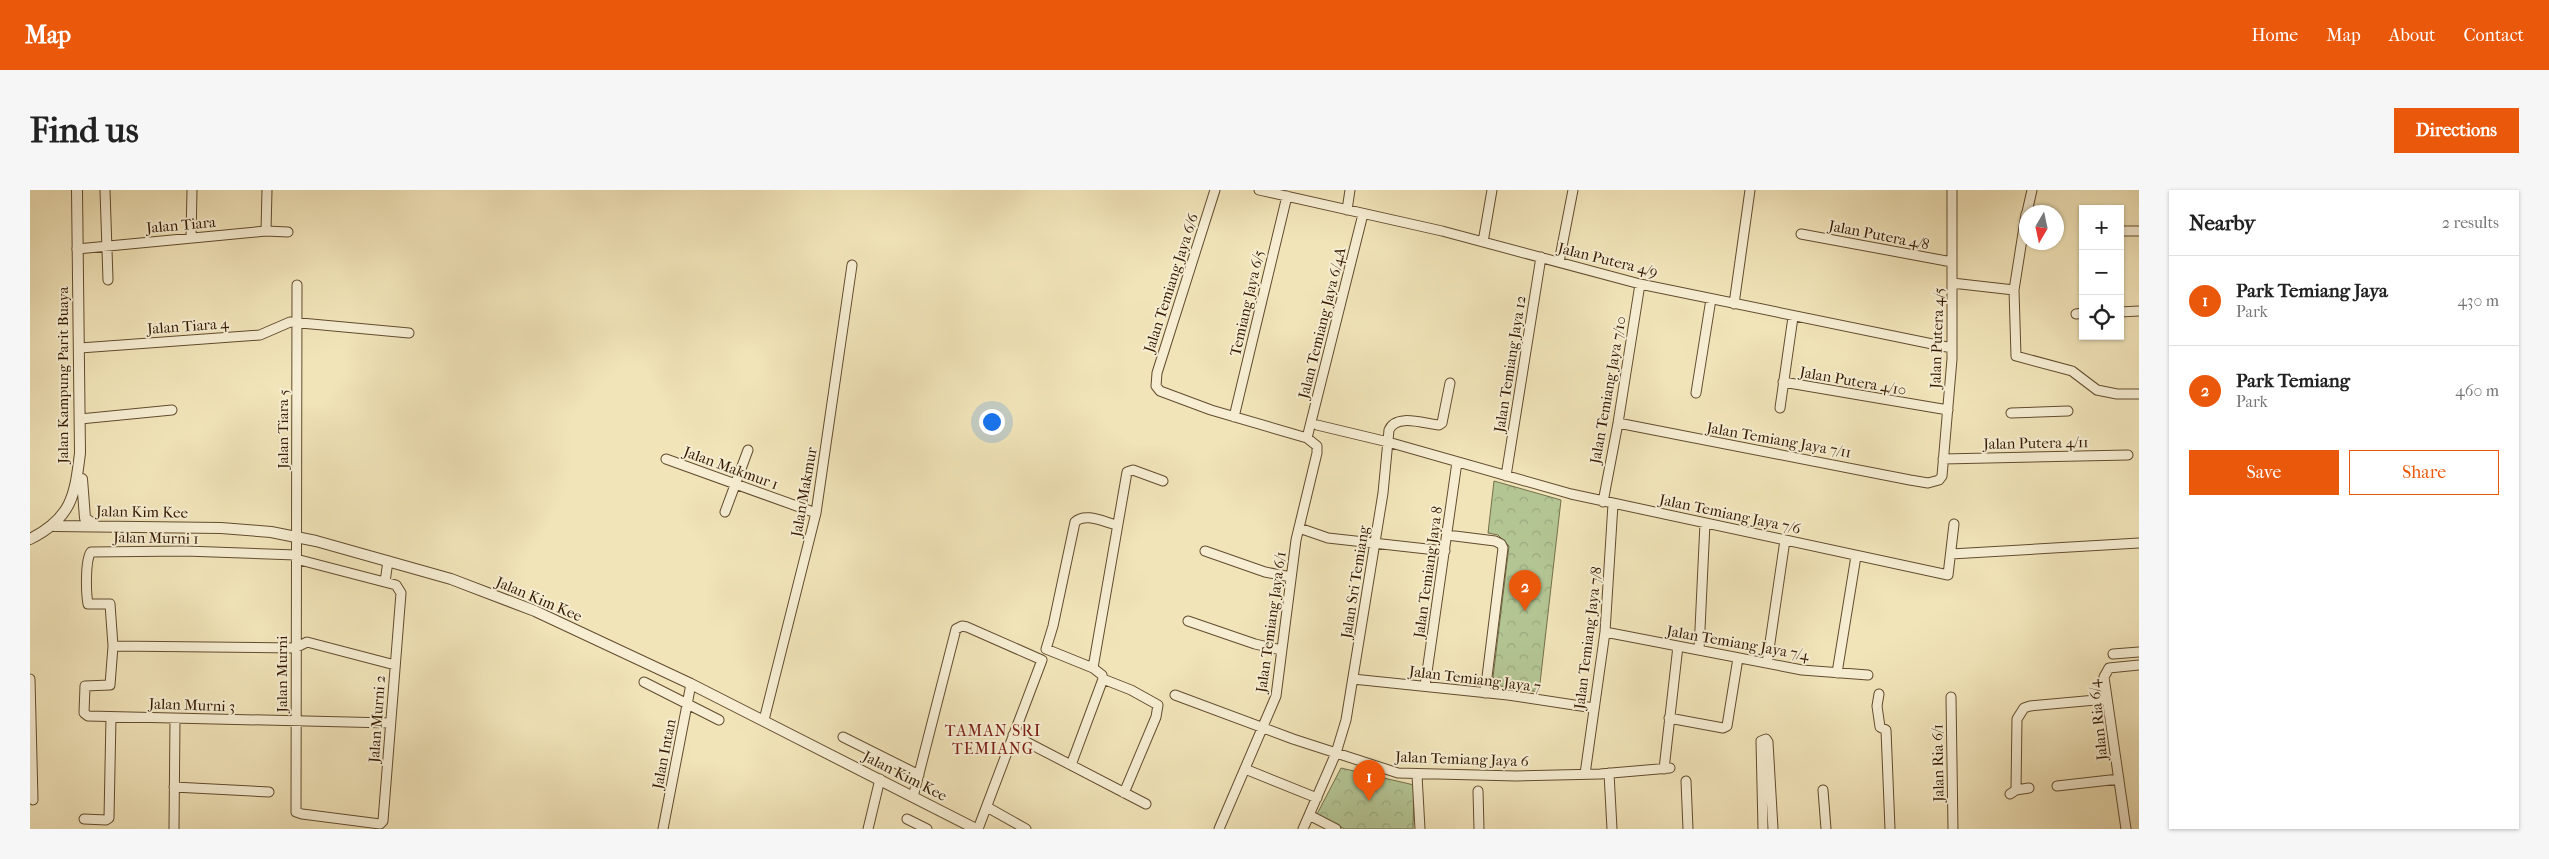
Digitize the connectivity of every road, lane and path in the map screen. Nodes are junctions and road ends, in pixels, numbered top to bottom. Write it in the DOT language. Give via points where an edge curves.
graph roads {
  1 [pos="77,190"];
  2 [pos="105,190"];
  3 [pos="192,190"];
  4 [pos="267,190"];
  5 [pos="1215,190"];
  6 [pos="1259,190"];
  7 [pos="1350,190"];
  8 [pos="1492,190"];
  9 [pos="1573,190"];
  10 [pos="1750,190"];
  11 [pos="1952,190"];
  12 [pos="2032,190"];
  13 [pos="1287,196"];
  14 [pos="2029,205"];
  15 [pos="1347,210"];
  16 [pos="1363,214"];
  17 [pos="266,231"];
  18 [pos="2124,231"];
  19 [pos="2139,231"];
  20 [pos="288,232"];
  21 [pos="1801,234"];
  22 [pos="191,238"];
  23 [pos="1484,242"];
  24 [pos="106,246"];
  25 [pos="77,248"];
  26 [pos="2021,250"];
  27 [pos="1541,257"];
  28 [pos="1559,262"];
  29 [pos="1952,262"];
  30 [pos="852,265"];
  31 [pos="108,280"];
  32 [pos="1952,283"];
  33 [pos="1640,284"];
  34 [pos="297,285"];
  35 [pos="2014,290"];
  36 [pos="1712,299"];
  37 [pos="1734,304"];
  38 [pos="2139,311"];
  39 [pos="2124,312"];
  40 [pos="1793,317"];
  41 [pos="296,322"];
  42 [pos="409,333"];
  43 [pos="80,348"];
  44 [pos="1952,348"];
  45 [pos="1450,382"];
  46 [pos="1783,382"];
  47 [pos="1696,393"];
  48 [pos="2139,394"];
  49 [pos="1780,408"];
  50 [pos="172,410"];
  51 [pos="1948,410"];
  52 [pos="2068,411"];
  53 [pos="2011,413"];
  54 [pos="1234,417"];
  55 [pos="80,419"];
  56 [pos="1618,423"];
  57 [pos="1317,424"];
  58 [pos="1310,440"];
  59 [pos="1388,442"];
  60 [pos="748,450"];
  61 [pos="80,452"];
  62 [pos="2128,455"];
  63 [pos="666,459"];
  64 [pos="1943,459"];
  65 [pos="1458,462"];
  66 [pos="1506,476"];
  67 [pos="1163,481"];
  68 [pos="1935,483"];
  69 [pos="736,484"];
  70 [pos="1603,502"];
  71 [pos="1613,504"];
  72 [pos="725,512"];
  73 [pos="816,513"];
  74 [pos="1705,523"];
  75 [pos="1954,524"];
  76 [pos="1117,525"];
  77 [pos="54,526"];
  78 [pos="96,527"];
  79 [pos="1299,528"];
  80 [pos="1447,535"];
  81 [pos="296,537"];
  82 [pos="30,539"];
  83 [pos="1785,540"];
  84 [pos="2139,543"];
  85 [pos="1374,544"];
  86 [pos="1205,550"];
  87 [pos="1444,551"];
  88 [pos="1951,554"];
  89 [pos="1856,556"];
  90 [pos="296,557"];
  91 [pos="388,562"];
  92 [pos="1291,577"];
  93 [pos="385,579"];
  94 [pos="1188,621"];
  95 [pos="1605,632"];
  96 [pos="113,646"];
  97 [pos="1678,646"];
  98 [pos="295,648"];
  99 [pos="1281,650"];
  100 [pos="1700,650"];
  101 [pos="2139,652"];
  102 [pos="2113,654"];
  103 [pos="1738,658"];
  104 [pos="1767,663"];
  105 [pos="395,665"];
  106 [pos="2139,665"];
  107 [pos="1093,668"];
  108 [pos="1837,672"];
  109 [pos="1868,675"];
  110 [pos="30,679"];
  111 [pos="1103,679"];
  112 [pos="1353,680"];
  113 [pos="644,682"];
  114 [pos="691,684"];
  115 [pos="1425,686"];
  116 [pos="1485,693"];
  117 [pos="1879,694"];
  118 [pos="1175,695"];
  119 [pos="1951,697"];
  120 [pos="2107,699"];
  121 [pos="687,705"];
  122 [pos="1594,708"];
  123 [pos="111,716"];
  124 [pos="175,718"];
  125 [pos="1669,718"];
  126 [pos="719,720"];
  127 [pos="764,720"];
  128 [pos="296,723"];
  129 [pos="390,723"];
  130 [pos="1263,728"];
  131 [pos="1013,735"];
  132 [pos="843,737"];
  133 [pos="1336,753"];
  134 [pos="1071,765"];
  135 [pos="1245,769"];
  136 [pos="1609,773"];
  137 [pos="1585,774"];
  138 [pos="919,775"];
  139 [pos="1418,775"];
  140 [pos="2119,779"];
  141 [pos="880,780"];
  142 [pos="1686,781"];
  143 [pos="2056,786"];
  144 [pos="174,787"];
  145 [pos="2029,788"];
  146 [pos="1823,790"];
  147 [pos="1478,791"];
  148 [pos="270,792"];
  149 [pos="1124,793"];
  150 [pos="913,797"];
  151 [pos="1317,798"];
  152 [pos="32,800"];
  153 [pos="1146,804"];
  154 [pos="987,807"];
  155 [pos="296,812"];
  156 [pos="1309,815"];
  157 [pos="907,818"];
  158 [pos="84,819"];
  159 [pos="964,826"];
  160 [pos="174,829"];
  161 [pos="663,829"];
  162 [pos="868,829"];
  163 [pos="927,829"];
  164 [pos="977,829"];
  165 [pos="1026,829"];
  166 [pos="1219,829"];
  167 [pos="1303,829"];
  168 [pos="1336,829"];
  169 [pos="1420,829"];
  170 [pos="1479,829"];
  171 [pos="1612,829"];
  172 [pos="1688,829"];
  173 [pos="1763,829"];
  174 [pos="1773,829"];
  175 [pos="1826,829"];
  176 [pos="1890,829"];
  177 [pos="1953,829"];
  178 [pos="2126,829"];
  1 -- 25 [label="street, Jalan Kampung Parit Buaya"];
  2 -- 24 [label="street"];
  3 -- 22 [label="street"];
  4 -- 17 [label="street"];
  5 -- 54 [label="street, Jalan Temiang Jaya 6/6" via="1157,373 1156,386 1160,391"];
  6 -- 13 [label="street, Jalan Putera 4/9"];
  7 -- 15 [label="street"];
  8 -- 23 [label="street"];
  9 -- 28 [label="street"];
  10 -- 37 [label="street"];
  11 -- 29 [label="street, Jalan Putera 4/5"];
  12 -- 14 [label="street"];
  13 -- 15 [label="street, Jalan Putera 4/9"];
  13 -- 54 [label="street, Temiang Jaya 6/5"];
  15 -- 16 [label="street, Jalan Putera 4/9"];
  16 -- 23 [label="street, Jalan Putera 4/9"];
  16 -- 58 [label="street, Jalan Temiang Jaya 6/4A"];
  17 -- 20 [label="street, Jalan Tiara"];
  17 -- 22 [label="street, Jalan Tiara"];
  18 -- 19 [label="street"];
  21 -- 29 [label="street, Jalan Putera 4/8"];
  22 -- 24 [label="street, Jalan Tiara"];
  23 -- 27 [label="street, Jalan Putera 4/9"];
  24 -- 25 [label="street, Jalan Tiara"];
  24 -- 31 [label="street"];
  25 -- 43 [label="street, Jalan Kampung Parit Buaya"];
  26 -- 35 [label="street"];
  27 -- 28 [label="street, Jalan Putera 4/9"];
  27 -- 66 [label="street, Jalan Temiang Jaya 12"];
  28 -- 33 [label="street, Jalan Putera 4/9"];
  29 -- 32 [label="street, Jalan Putera 4/5"];
  30 -- 73 [label="street, Jalan Makmur"];
  32 -- 35 [label="street"];
  32 -- 44 [label="street, Jalan Putera 4/5"];
  33 -- 36 [label="street, Jalan Putera 4/9"];
  33 -- 56 [label="street, Jalan Temiang Jaya 7/10"];
  34 -- 41 [label="street"];
  35 -- 48 [label="street" via="2016,356 2072,371 2097,390"];
  36 -- 37 [label="street, Jalan Putera 4/9"];
  36 -- 47 [label="street"];
  37 -- 40 [label="street, Jalan Putera 4/9"];
  38 -- 39 [label="street"];
  40 -- 44 [label="street, Jalan Putera 4/9"];
  40 -- 46 [label="street"];
  41 -- 42 [label="street, Jalan Tiara 4"];
  41 -- 43 [label="street, Jalan Tiara 4" via="283,324 260,335"];
  41 -- 81 [label="street, Jalan Tiara 5"];
  43 -- 55 [label="street, Jalan Kampung Parit Buaya"];
  44 -- 51 [label="street, Jalan Putera 4/5"];
  45 -- 59 [label="street, Jalan Sri Temiang" via="1442,423 1400,421 1391,426"];
  46 -- 49 [label="street"];
  46 -- 51 [label="street, Jalan Putera 4/10"];
  50 -- 55 [label="street"];
  51 -- 64 [label="street, Jalan Putera 4/5"];
  52 -- 53 [label="street"];
  54 -- 58 [label="street"];
  55 -- 61 [label="street, Jalan Kampung Parit Buaya"];
  56 -- 68 [label="street, Jalan Temiang Jaya 7/11"];
  56 -- 70 [label="street, Jalan Temiang Jaya 7/10"];
  57 -- 59 [label="street, Jalan Temiang Jaya 7/6"];
  58 -- 79 [label="street, Jalan Temiang Jaya 6/1" via="1317,453"];
  59 -- 65 [label="street, Jalan Temiang Jaya 7/6"];
  59 -- 85 [label="street, Jalan Sri Temiang"];
  60 -- 69 [label="street"];
  61 -- 77 [label="street, Jalan Kampung Parit Buaya" via="74,497"];
  61 -- 78 [label="street" via="83,512 88,522"];
  62 -- 64 [label="street, Jalan Putera 4/11"];
  63 -- 69 [label="street, Jalan Makmur 1"];
  64 -- 68 [label="street, Jalan Putera 4/5" via="1942,476"];
  65 -- 66 [label="street, Jalan Temiang Jaya 7/6"];
  65 -- 80 [label="street, Jalan Temiang Jaya 8"];
  66 -- 70 [label="street, Jalan Temiang Jaya 7/6"];
  67 -- 76 [label="street" via="1133,470 1127,472"];
  69 -- 72 [label="street"];
  69 -- 73 [label="street, Jalan Makmur 1"];
  70 -- 71 [label="street, Jalan Temiang Jaya 7/6"];
  71 -- 74 [label="street, Jalan Temiang Jaya 7/6"];
  71 -- 95 [label="street, Jalan Temiang Jaya 7/8"];
  73 -- 127 [label="street, Jalan Makmur"];
  74 -- 83 [label="street, Jalan Temiang Jaya 7/6"];
  74 -- 100 [label="street"];
  75 -- 88 [label="street, Jalan Temiang Jaya 7/6"];
  76 -- 107 [label="street"];
  76 -- 107 [label="street" via="1086,517 1075,522 1046,649"];
  77 -- 78 [label="street, Jalan Kim Kee"];
  77 -- 82 [label="street, Jalan Kampung Parit Buaya"];
  78 -- 81 [label="street, Jalan Kim Kee" via="247,529"];
  79 -- 85 [label="street" via="1328,538"];
  79 -- 92 [label="street, Jalan Temiang Jaya 6/1"];
  80 -- 87 [label="street, Jalan Temiang Jaya 8"];
  80 -- 116 [label="street" via="1495,541 1503,548"];
  81 -- 90 [label="street, Jalan Murni"];
  81 -- 91 [label="street, Jalan Kim Kee"];
  83 -- 89 [label="street, Jalan Temiang Jaya 7/6"];
  83 -- 104 [label="street"];
  84 -- 88 [label="street"];
  85 -- 87 [label="street"];
  85 -- 112 [label="street, Jalan Sri Temiang"];
  86 -- 92 [label="street" via="1265,572"];
  87 -- 115 [label="street, Jalan Temiang Jaya 8"];
  88 -- 89 [label="street, Jalan Temiang Jaya 7/6" via="1948,575"];
  89 -- 108 [label="street"];
  90 -- 93 [label="street"];
  90 -- 96 [label="street, Jalan Murni 1" via="185,551 91,552 86,597 88,604 110,604"];
  90 -- 98 [label="street, Jalan Murni"];
  91 -- 93 [label="street"];
  91 -- 114 [label="street, Jalan Kim Kee" via="451,579 535,611"];
  92 -- 99 [label="street, Jalan Temiang Jaya 6/1"];
  93 -- 105 [label="street" via="396,585 401,593"];
  94 -- 99 [label="street"];
  95 -- 97 [label="street, Jalan Temiang Jaya 7/4"];
  95 -- 122 [label="street, Jalan Temiang Jaya 7/8"];
  96 -- 98 [label="street, Jalan Murni 2"];
  96 -- 123 [label="street, Jalan Murni 3" via="110,685 88,685 84,689 84,714"];
  97 -- 100 [label="street, Jalan Temiang Jaya 7/4"];
  97 -- 125 [label="street"];
  98 -- 105 [label="street, Jalan Murni 2" via="307,642"];
  98 -- 128 [label="street, Jalan Murni"];
  99 -- 130 [label="street, Jalan Temiang Jaya 6/1" via="1276,696"];
  100 -- 103 [label="street, Jalan Temiang Jaya 7/4"];
  101 -- 102 [label="street"];
  103 -- 104 [label="street, Jalan Temiang Jaya 7/4"];
  103 -- 125 [label="street" via="1727,726 1723,728"];
  104 -- 108 [label="street, Jalan Temiang Jaya 7/4"];
  105 -- 129 [label="street, Jalan Murni 2"];
  106 -- 120 [label="street, Jalan Ria 6/4" via="2109,668 2105,672"];
  107 -- 111 [label="street" via="1102,674"];
  108 -- 109 [label="street, Jalan Temiang Jaya 7/4"];
  110 -- 152 [label="street"];
  111 -- 134 [label="street"];
  111 -- 149 [label="street" via="1158,705"];
  112 -- 115 [label="street, Jalan Temiang Jaya 7"];
  112 -- 133 [label="street, Jalan Sri Temiang"];
  113 -- 121 [label="street"];
  114 -- 121 [label="street, Jalan Intan"];
  114 -- 127 [label="street, Jalan Kim Kee"];
  115 -- 116 [label="street, Jalan Temiang Jaya 7"];
  116 -- 122 [label="street, Jalan Temiang Jaya 7"];
  117 -- 176 [label="street" via="1878,719 1886,730"];
  118 -- 130 [label="street, Jalan Temiang Jaya 6"];
  119 -- 177 [label="street, Jalan Ria 6/1"];
  120 -- 140 [label="street, Jalan Ria 6/4"];
  120 -- 145 [label="street" via="2024,708 2017,719 2013,792"];
  121 -- 126 [label="street"];
  121 -- 161 [label="street, Jalan Intan"];
  122 -- 137 [label="street, Jalan Temiang Jaya 7/8"];
  123 -- 124 [label="street, Jalan Murni 3"];
  123 -- 158 [label="street" via="109,818"];
  124 -- 128 [label="street, Jalan Murni 3"];
  124 -- 144 [label="street"];
  125 -- 136 [label="street, Jalan Temiang Jaya 6" via="1667,769"];
  127 -- 141 [label="street, Jalan Kim Kee"];
  128 -- 129 [label="street, Jalan Murni 3"];
  128 -- 155 [label="street, Jalan Murni"];
  129 -- 155 [label="street, Jalan Murni 2" via="382,823"];
  130 -- 133 [label="street, Jalan Temiang Jaya 6"];
  130 -- 135 [label="street, Jalan Temiang Jaya 6/1"];
  131 -- 134 [label="street"];
  131 -- 138 [label="street" via="1042,660 958,626"];
  131 -- 154 [label="street"];
  132 -- 138 [label="street"];
  133 -- 139 [label="street, Jalan Temiang Jaya 6" via="1386,770"];
  133 -- 151 [label="street, Jalan Sri Temiang"];
  134 -- 149 [label="street"];
  135 -- 151 [label="street"];
  135 -- 166 [label="street, Jalan Temiang Jaya 6/1"];
  136 -- 137 [label="street, Jalan Temiang Jaya 6"];
  136 -- 171 [label="street"];
  137 -- 139 [label="street, Jalan Temiang Jaya 6"];
  138 -- 150 [label="street"];
  139 -- 169 [label="street"];
  140 -- 143 [label="street"];
  140 -- 178 [label="street, Jalan Ria 6/4"];
  141 -- 150 [label="street, Jalan Kim Kee"];
  141 -- 162 [label="street"];
  142 -- 172 [label="street"];
  144 -- 148 [label="street"];
  144 -- 160 [label="street"];
  146 -- 175 [label="street"];
  147 -- 170 [label="street"];
  149 -- 153 [label="street"];
  150 -- 159 [label="street, Jalan Kim Kee"];
  151 -- 156 [label="street, Jalan Sri Temiang"];
  154 -- 164 [label="street"];
  154 -- 165 [label="street"];
  156 -- 167 [label="street, Jalan Sri Temiang"];
  156 -- 168 [label="street"];
  157 -- 163 [label="street"];
  159 -- 164 [label="street, Jalan Kim Kee"];
  173 -- 174 [label="street" via="1760,758 1761,741 1766,739"];
}
